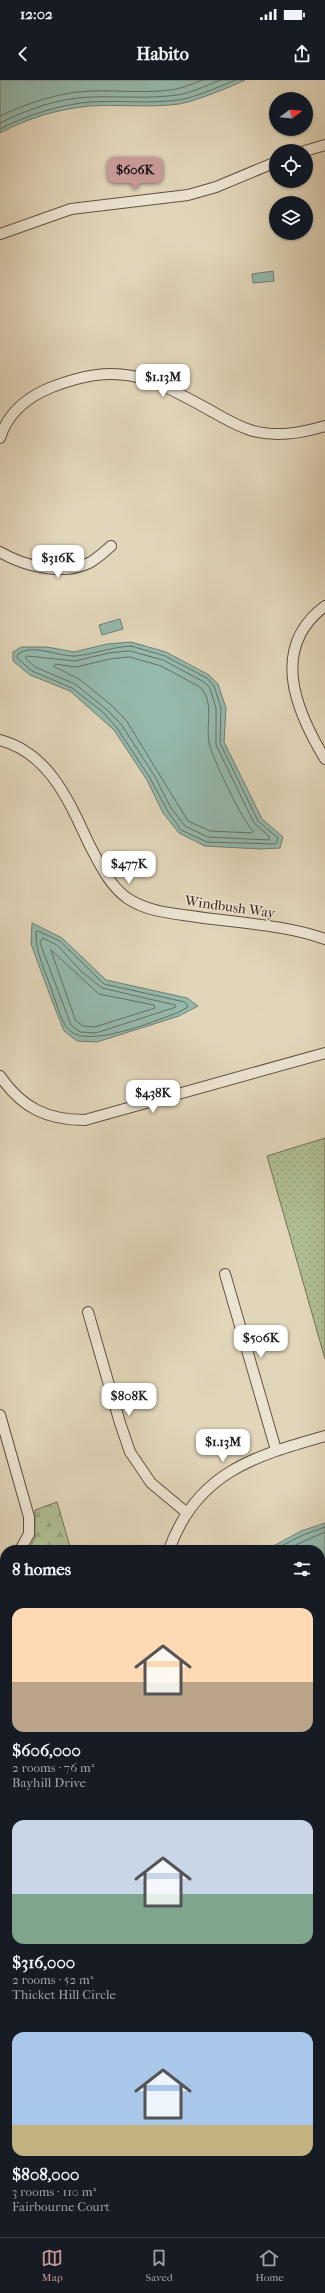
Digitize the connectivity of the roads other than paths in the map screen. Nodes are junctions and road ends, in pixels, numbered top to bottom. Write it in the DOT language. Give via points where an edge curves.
graph roads {
  1 [pos="325,145"];
  2 [pos="313,149"];
  3 [pos="269,165"];
  4 [pos="0,234"];
  5 [pos="325,426"];
  6 [pos="0,438"];
  7 [pos="111,546"];
  8 [pos="0,552"];
  9 [pos="325,606"];
  10 [pos="0,740"];
  11 [pos="325,759"];
  12 [pos="325,939"];
  13 [pos="325,1053"];
  14 [pos="0,1076"];
  15 [pos="225,1274"];
  16 [pos="88,1312"];
  17 [pos="0,1415"];
  18 [pos="325,1436"];
  19 [pos="276,1450"];
  20 [pos="187,1513"];
  21 [pos="23,1545"];
  22 [pos="171,1545"];
  1 -- 2 [label="street"];
  3 -- 4 [label="street" via="216,187 188,195 71,209"];
  5 -- 6 [label="street" via="292,434 251,430 156,382 115,373 81,378 36,393 12,413"];
  7 -- 8 [label="street" via="90,562 62,568 40,567 20,562"];
  9 -- 11 [label="street" via="305,628 296,647 292,670 293,688 299,709"];
  10 -- 12 [label="street, Windbush Way" via="23,748 35,756 52,774 77,817 102,869 114,886 127,898 144,907 168,913 282,928"];
  13 -- 14 [label="street" via="85,1120 56,1119 39,1112 9,1089"];
  15 -- 19 [label="street"];
  16 -- 20 [label="street" via="130,1452 154,1486"];
  17 -- 21 [label="street" via="29,1517 29,1534"];
  18 -- 19 [label="street"];
  19 -- 20 [label="street" via="252,1458 231,1471 209,1488"];
  20 -- 22 [label="street"];
}
